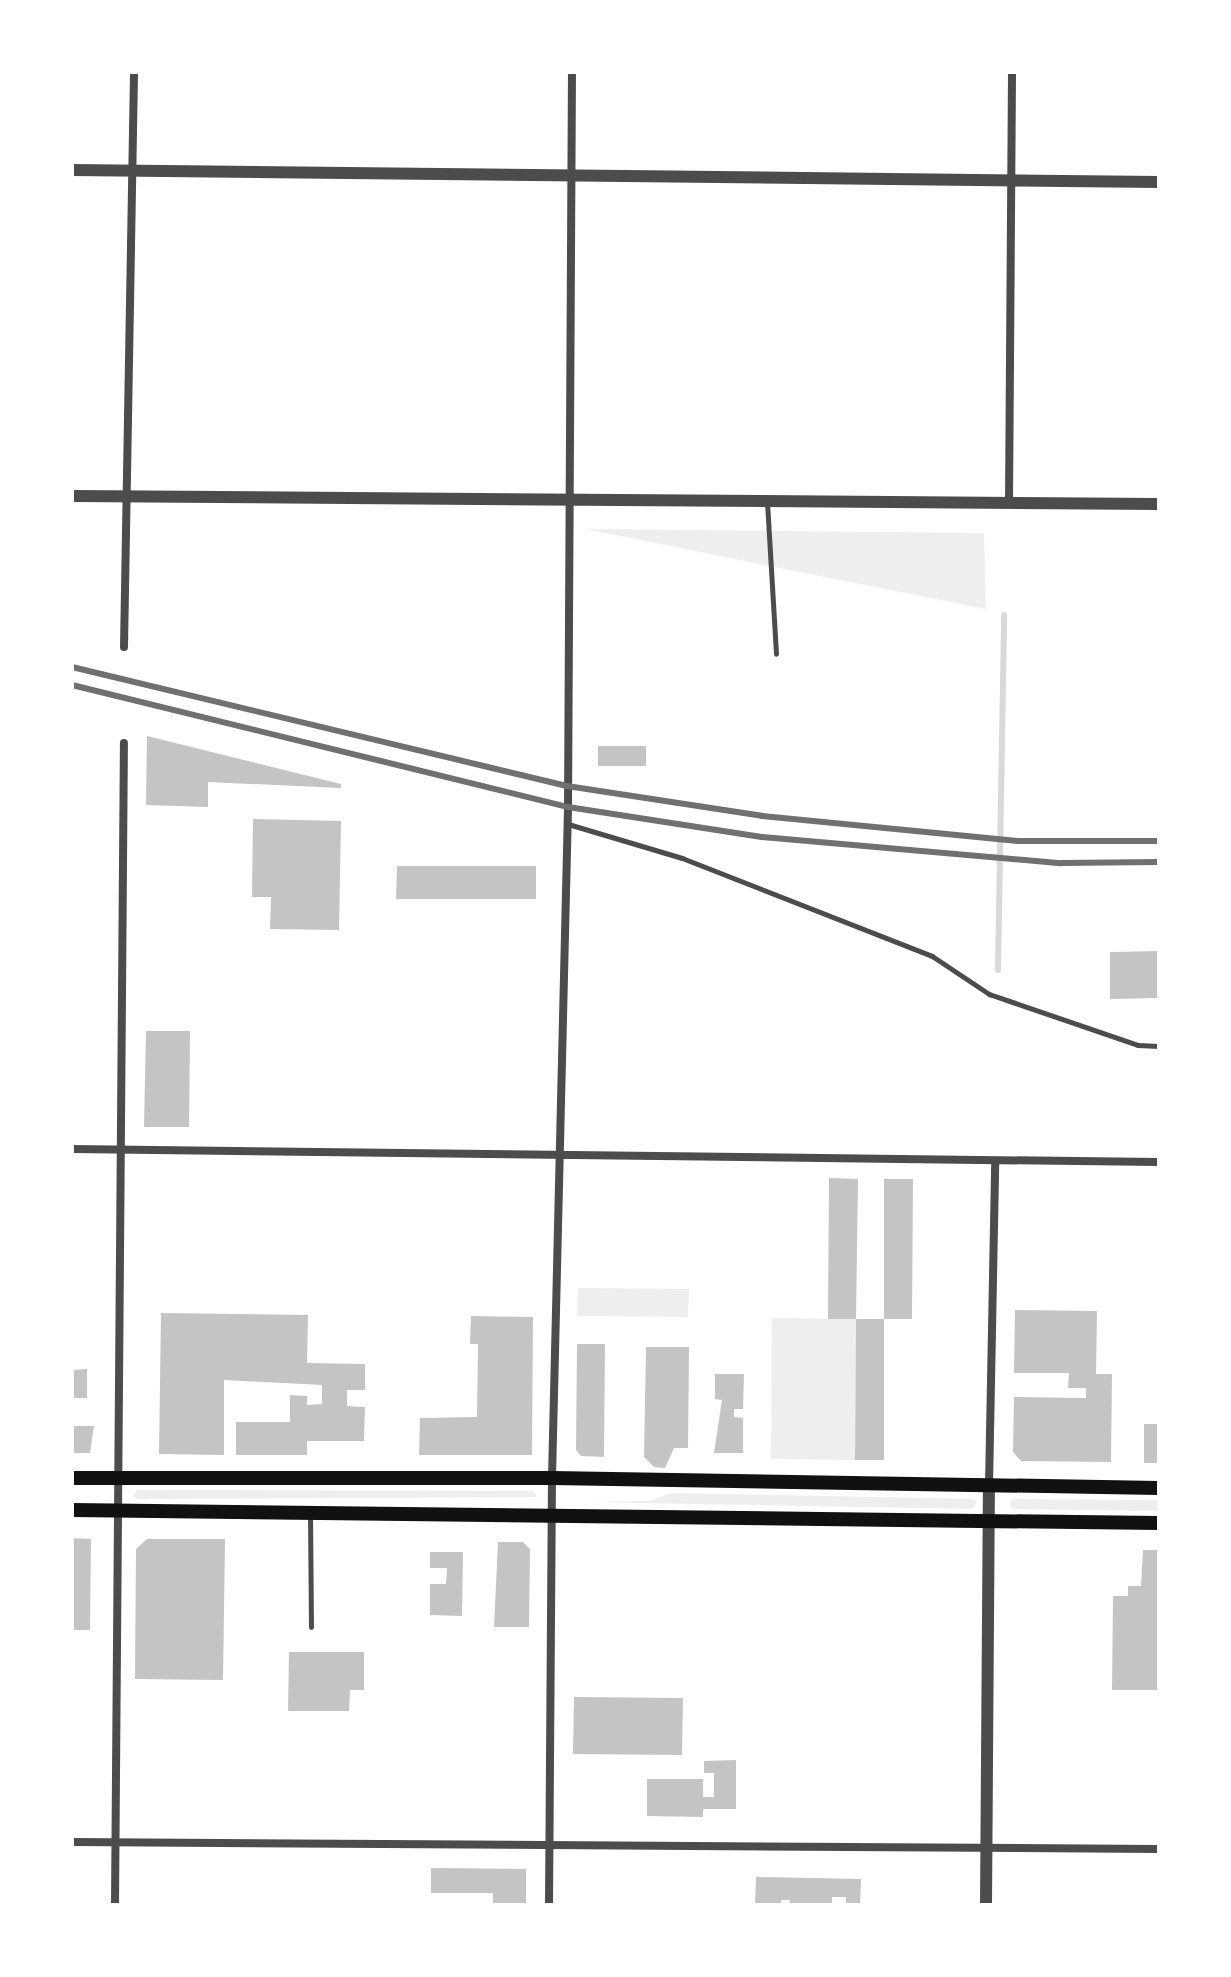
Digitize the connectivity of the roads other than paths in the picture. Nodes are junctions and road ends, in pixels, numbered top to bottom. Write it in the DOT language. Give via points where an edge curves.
graph roads {
  1 [pos="134,72"];
  2 [pos="572,72"];
  3 [pos="1012,72"];
  4 [pos="72,170"];
  5 [pos="132,170"];
  6 [pos="572,178"];
  7 [pos="1011,180"];
  8 [pos="1159,182"];
  9 [pos="72,496"];
  10 [pos="128,496"];
  11 [pos="566,499"];
  12 [pos="767,501"];
  13 [pos="1009,503"];
  14 [pos="1159,504"];
  15 [pos="124,647"];
  16 [pos="776,654"];
  17 [pos="124,743"];
  18 [pos="567,824"];
  19 [pos="1159,1046"];
  20 [pos="72,1149"];
  21 [pos="124,1150"];
  22 [pos="558,1155"];
  23 [pos="995,1162"];
  24 [pos="1159,1162"];
  25 [pos="72,1478"];
  26 [pos="120,1478"];
  27 [pos="552,1478"];
  28 [pos="989,1487"];
  29 [pos="1159,1488"];
  30 [pos="72,1510"];
  31 [pos="120,1510"];
  32 [pos="310,1512"];
  33 [pos="552,1514"];
  34 [pos="990,1520"];
  35 [pos="1159,1523"];
  36 [pos="311,1627"];
  37 [pos="72,1842"];
  38 [pos="116,1842"];
  39 [pos="549,1844"];
  40 [pos="987,1847"];
  41 [pos="1159,1849"];
  42 [pos="115,1905"];
  43 [pos="549,1905"];
  44 [pos="986,1905"];
  1 -- 5 [label="street"];
  2 -- 6 [label="street"];
  3 -- 7 [label="street"];
  4 -- 5 [label="street"];
  5 -- 6 [label="street"];
  5 -- 10 [label="street"];
  6 -- 7 [label="street"];
  6 -- 11 [label="street"];
  7 -- 8 [label="street"];
  7 -- 13 [label="street"];
  9 -- 10 [label="street"];
  10 -- 11 [label="street"];
  10 -- 15 [label="street"];
  11 -- 12 [label="street"];
  11 -- 18 [label="street"];
  12 -- 13 [label="street"];
  12 -- 16 [label="lane"];
  13 -- 14 [label="street"];
  17 -- 21 [label="street"];
  18 -- 19 [label="lane" via="682,858 932,956 989,994 1138,1045"];
  18 -- 22 [label="street"];
  20 -- 21 [label="street"];
  21 -- 22 [label="street"];
  21 -- 26 [label="street"];
  22 -- 23 [label="street"];
  22 -- 27 [label="street"];
  23 -- 24 [label="street"];
  23 -- 28 [label="street"];
  25 -- 26 [label="main road"];
  26 -- 27 [label="main road"];
  26 -- 31 [label="street"];
  27 -- 28 [label="main road"];
  27 -- 33 [label="street"];
  28 -- 29 [label="main road"];
  28 -- 34 [label="street"];
  30 -- 31 [label="main road"];
  31 -- 32 [label="main road"];
  31 -- 38 [label="street"];
  32 -- 33 [label="main road"];
  32 -- 36 [label="lane"];
  33 -- 34 [label="main road"];
  33 -- 39 [label="street"];
  34 -- 35 [label="main road"];
  34 -- 40 [label="street"];
  37 -- 38 [label="street"];
  38 -- 39 [label="street"];
  38 -- 42 [label="street"];
  39 -- 40 [label="street"];
  39 -- 43 [label="street"];
  40 -- 41 [label="street"];
  40 -- 44 [label="street"];
}
